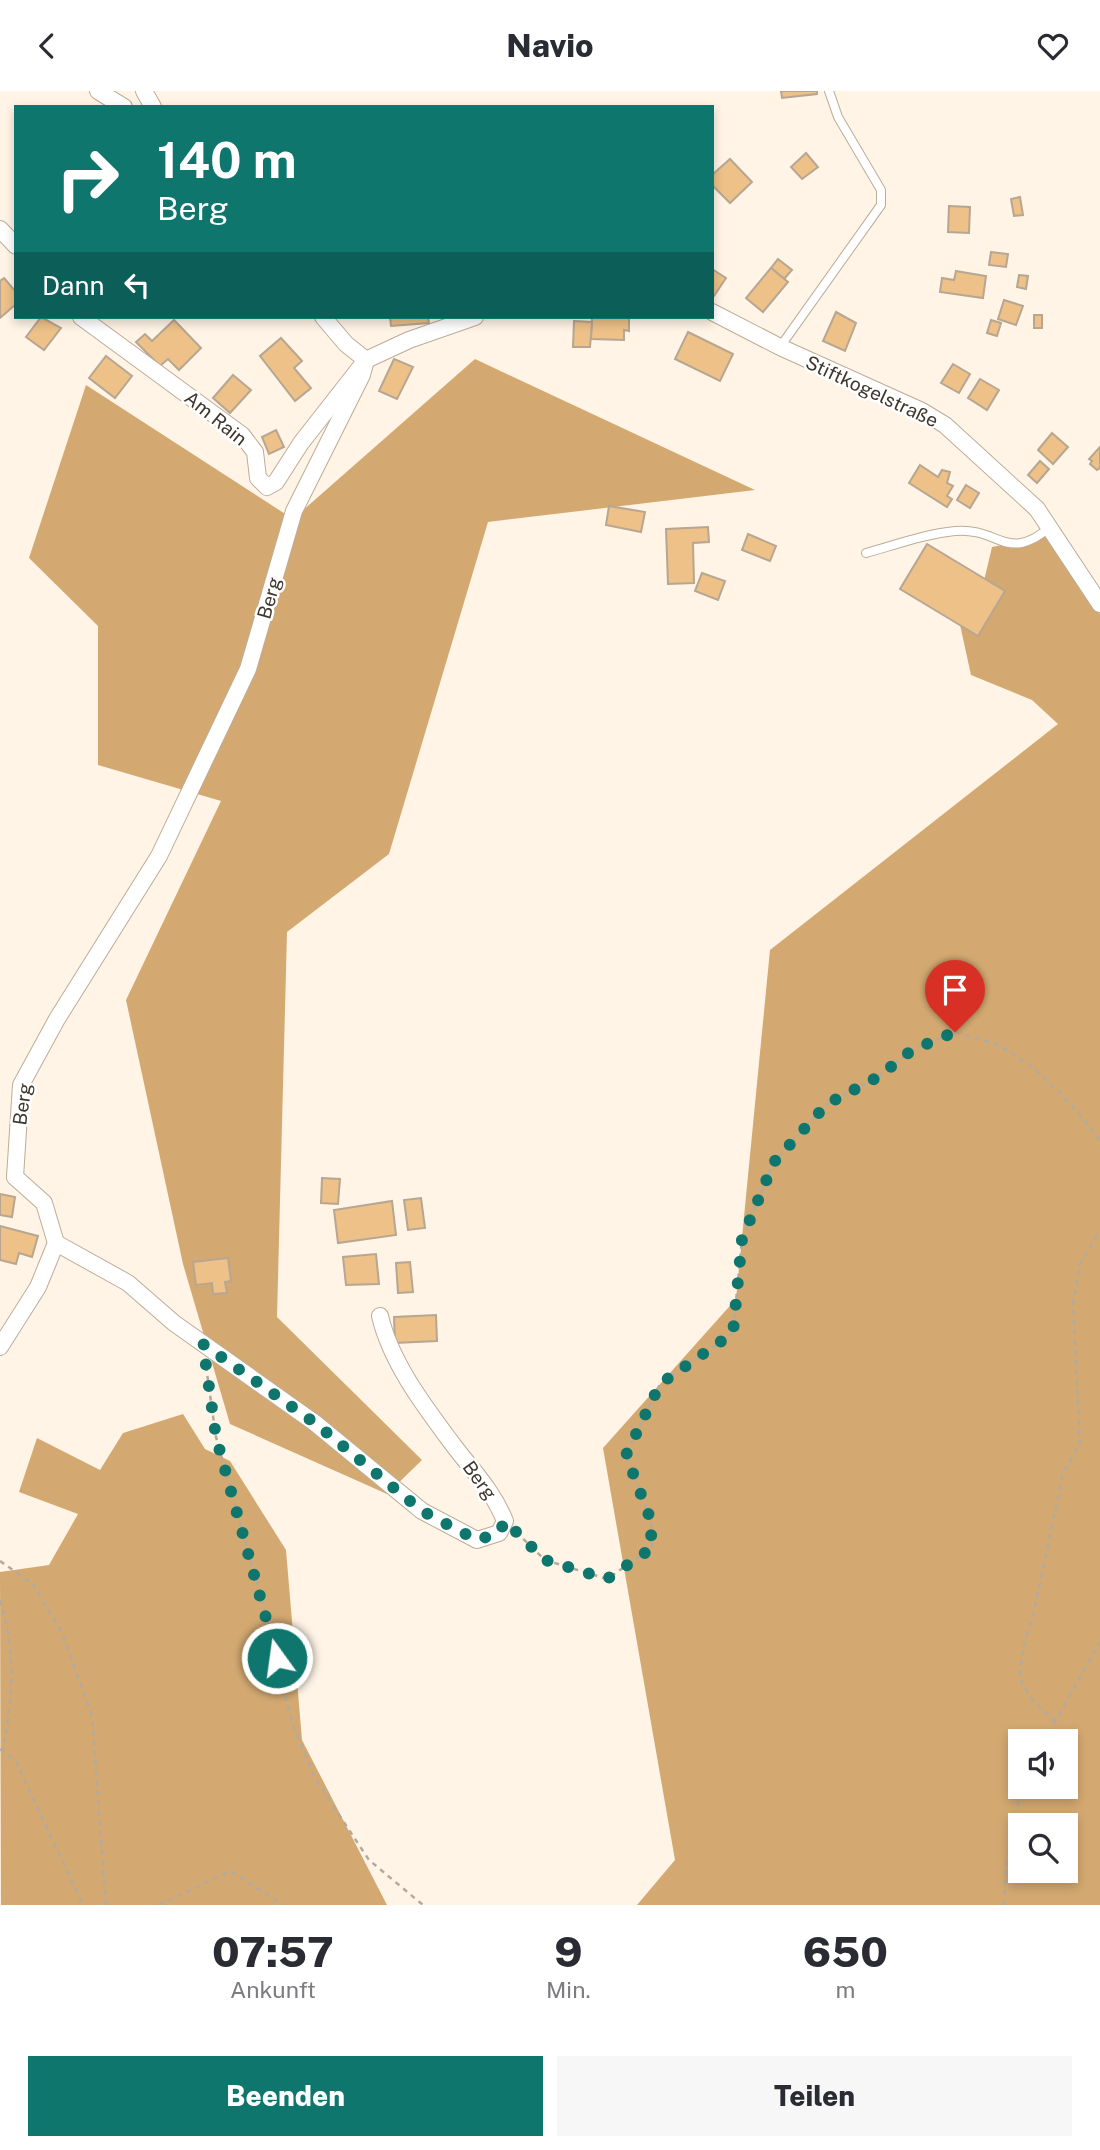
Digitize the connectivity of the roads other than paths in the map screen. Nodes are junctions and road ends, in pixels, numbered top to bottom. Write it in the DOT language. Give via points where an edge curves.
graph roads {
  1 [pos="97,91"];
  2 [pos="829,91"];
  3 [pos="121,105"];
  4 [pos="0,229"];
  5 [pos="14,244"];
  6 [pos="714,313"];
  7 [pos="84,319"];
  8 [pos="325,319"];
  9 [pos="469,319"];
  10 [pos="780,347"];
  11 [pos="366,360"];
  12 [pos="1050,527"];
  13 [pos="866,553"];
  14 [pos="1100,604"];
  15 [pos="8,1178"];
  16 [pos="56,1243"];
  17 [pos="380,1316"];
  18 [pos="0,1347"];
  1 -- 3 [label="street"];
  2 -- 10 [label="lane, Stiftkogelstraße" via="838,117 881,190 881,205"];
  4 -- 5 [label="street"];
  6 -- 10 [label="street, Stiftkogelstraße"];
  7 -- 11 [label="street, Am Rain" via="242,435 255,452 258,478 267,487 276,482"];
  8 -- 11 [label="street"];
  9 -- 11 [label="street"];
  10 -- 12 [label="street, Stiftkogelstraße" via="946,425 1011,482"];
  11 -- 15 [label="street, Berg" via="294,511 248,669 159,856 21,1085"];
  12 -- 13 [label="lane" via="1022,545 958,530"];
  12 -- 14 [label="street, Stiftkogelstraße"];
  15 -- 16 [label="street, Berg" via="44,1203"];
  16 -- 17 [label="street, Berg" via="128,1283 203,1344 315,1423 422,1511 477,1540 499,1533 505,1521 488,1486 448,1437 386,1344"];
  16 -- 18 [label="street" via="38,1287"];
}
